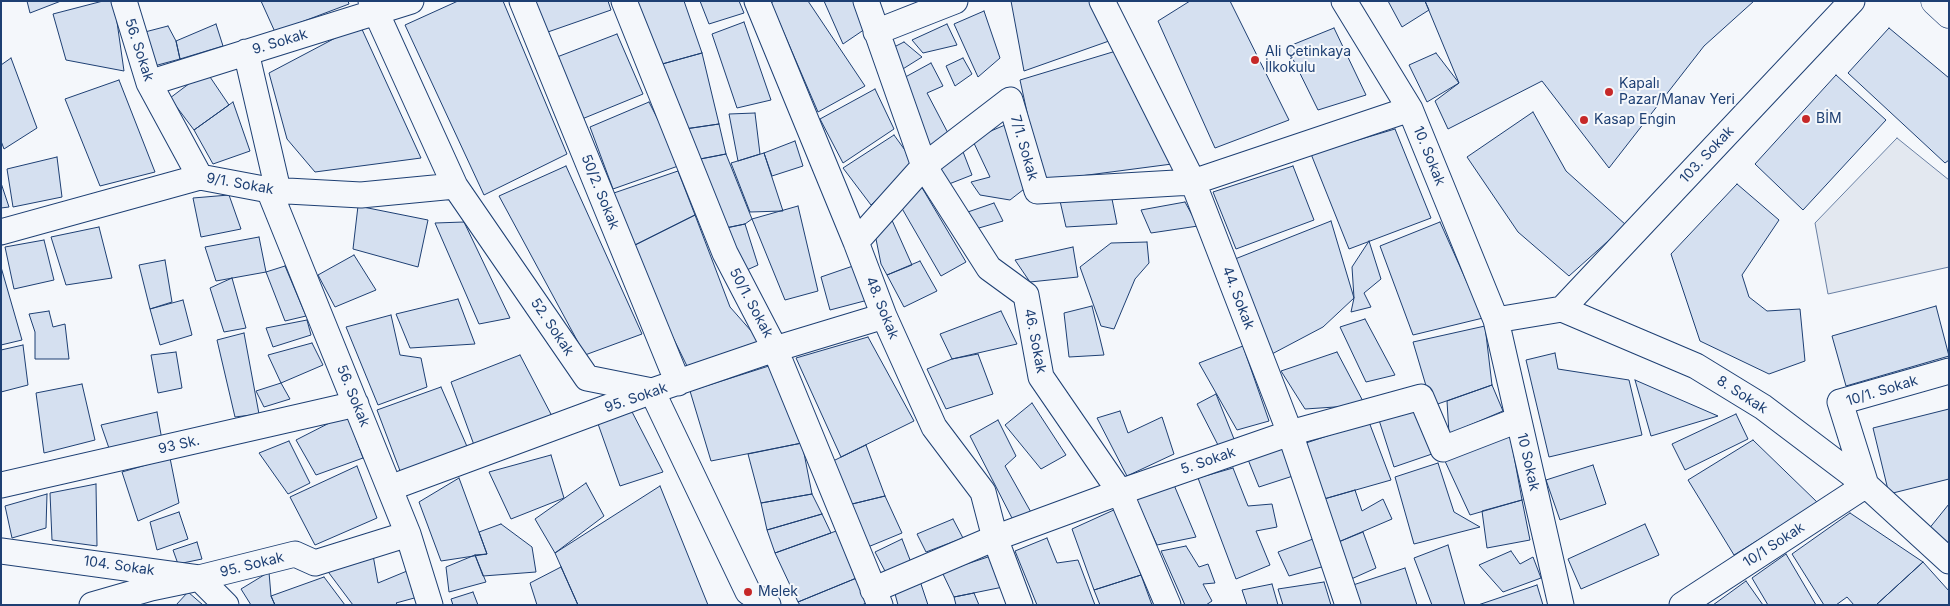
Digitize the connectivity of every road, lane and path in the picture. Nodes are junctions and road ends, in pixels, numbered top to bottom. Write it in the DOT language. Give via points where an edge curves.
graph roads {
  1 [pos="124,1"];
  2 [pos="411,1"];
  3 [pos="522,1"];
  4 [pos="624,1"];
  5 [pos="757,1"];
  6 [pos="866,1"];
  7 [pos="955,1"];
  8 [pos="1102,1"];
  9 [pos="1344,1"];
  10 [pos="1852,1"];
  11 [pos="1935,1"];
  12 [pos="373,7"];
  13 [pos="1949,14"];
  14 [pos="876,32"];
  15 [pos="246,52"];
  16 [pos="149,83"];
  17 [pos="1410,108"];
  18 [pos="924,166"];
  19 [pos="200,176"];
  20 [pos="1193,182"];
  21 [pos="455,186"];
  22 [pos="274,190"];
  23 [pos="1,232"];
  24 [pos="856,242"];
  25 [pos="1562,309"];
  26 [pos="884,316"];
  27 [pos="1496,320"];
  28 [pos="775,349"];
  29 [pos="1949,371"];
  30 [pos="678,383"];
  31 [pos="652,391"];
  32 [pos="356,404"];
  33 [pos="1518,420"];
  34 [pos="1290,433"];
  35 [pos="1,485"];
  36 [pos="1866,486"];
  37 [pos="390,488"];
  38 [pos="1120,492"];
  39 [pos="408,534"];
  40 [pos="995,538"];
  41 [pos="1,551"];
  42 [pos="1949,561"];
  43 [pos="199,578"];
  44 [pos="153,596"];
  45 [pos="876,598"];
  46 [pos="750,600"];
  47 [pos="92,605"];
  48 [pos="226,605"];
  49 [pos="430,605"];
  50 [pos="1020,605"];
  51 [pos="1168,605"];
  52 [pos="1348,605"];
  53 [pos="1561,605"];
  54 [pos="1682,605"];
  1 -- 16 [label="street, 56. Sokak"];
  2 -- 12 [label="street, 9. Sokak"];
  3 -- 30 [label="street, 50/2. Sokak"];
  4 -- 28 [label="street, 50/1. Sokak" via="725,253"];
  5 -- 24 [label="street, 48. Sokak"];
  6 -- 14 [label="street, 46. Sokak"];
  7 -- 14 [label="street"];
  8 -- 20 [label="street, 44. Sokak"];
  9 -- 17 [label="street, 10. Sokak"];
  10 -- 25 [label="street, 103. Sokak"];
  11 -- 13 [label="street"];
  12 -- 15 [label="street, 9. Sokak"];
  12 -- 21 [label="street, 52. Sokak"];
  14 -- 18 [label="street, 46. Sokak"];
  15 -- 16 [label="street, 9. Sokak"];
  15 -- 22 [label="street, 56. Sokak"];
  16 -- 19 [label="street, 56. Sokak"];
  17 -- 20 [label="street"];
  17 -- 27 [label="street, 10. Sokak"];
  18 -- 20 [label="street, 7/1. Sokak" via="1010,100 1037,191"];
  18 -- 24 [label="street, 7/1. Sokak"];
  18 -- 38 [label="street, 46. Sokak" via="989,268 1026,295 1041,377"];
  19 -- 22 [label="street, 9/1. Sokak"];
  19 -- 23 [label="street, 9/1. Sokak"];
  20 -- 34 [label="street, 44. Sokak"];
  21 -- 22 [label="street, 9/1. Sokak" via="361,195"];
  21 -- 31 [label="street, 52. Sokak" via="587,378"];
  22 -- 32 [label="street, 56. Sokak"];
  24 -- 26 [label="street, 48. Sokak"];
  25 -- 27 [label="street"];
  25 -- 36 [label="street, 8. Sokak" via="1696,366 1763,407"];
  26 -- 28 [label="street, 95. Sokak"];
  26 -- 40 [label="street, 48. Sokak" via="934,427 983,492"];
  27 -- 33 [label="street, 10 Sokak"];
  28 -- 30 [label="street, 95. Sokak"];
  28 -- 45 [label="street, 50/1. Sokak"];
  29 -- 36 [label="street, 10/1. Sokak" via="1840,402"];
  30 -- 31 [label="street, 95. Sokak"];
  31 -- 37 [label="street, 95. Sokak"];
  31 -- 46 [label="street"];
  32 -- 35 [label="street, 93 Sk."];
  32 -- 37 [label="street, 56. Sokak"];
  33 -- 34 [label="street, 5. Sokak" via="1443,449 1421,397"];
  33 -- 53 [label="street, 10 Sokak"];
  34 -- 38 [label="street, 5. Sokak"];
  34 -- 52 [label="street, 44. Sokak"];
  36 -- 42 [label="street, 8. Sokak"];
  36 -- 54 [label="street, 10/1 Sokak"];
  37 -- 39 [label="street, 56. Sokak"];
  38 -- 40 [label="street, 5. Sokak"];
  38 -- 51 [label="street, 46. Sokak"];
  39 -- 43 [label="street, 95. Sokak" via="315,564 295,554"];
  39 -- 49 [label="street, 56. Sokak"];
  40 -- 45 [label="street, 5. Sokak"];
  40 -- 50 [label="street, 48. Sokak"];
  41 -- 43 [label="street, 104. Sokak"];
  43 -- 44 [label="street, 95. Sokak"];
  43 -- 48 [label="street"];
  44 -- 47 [label="street, 95. Sokak"];
}
